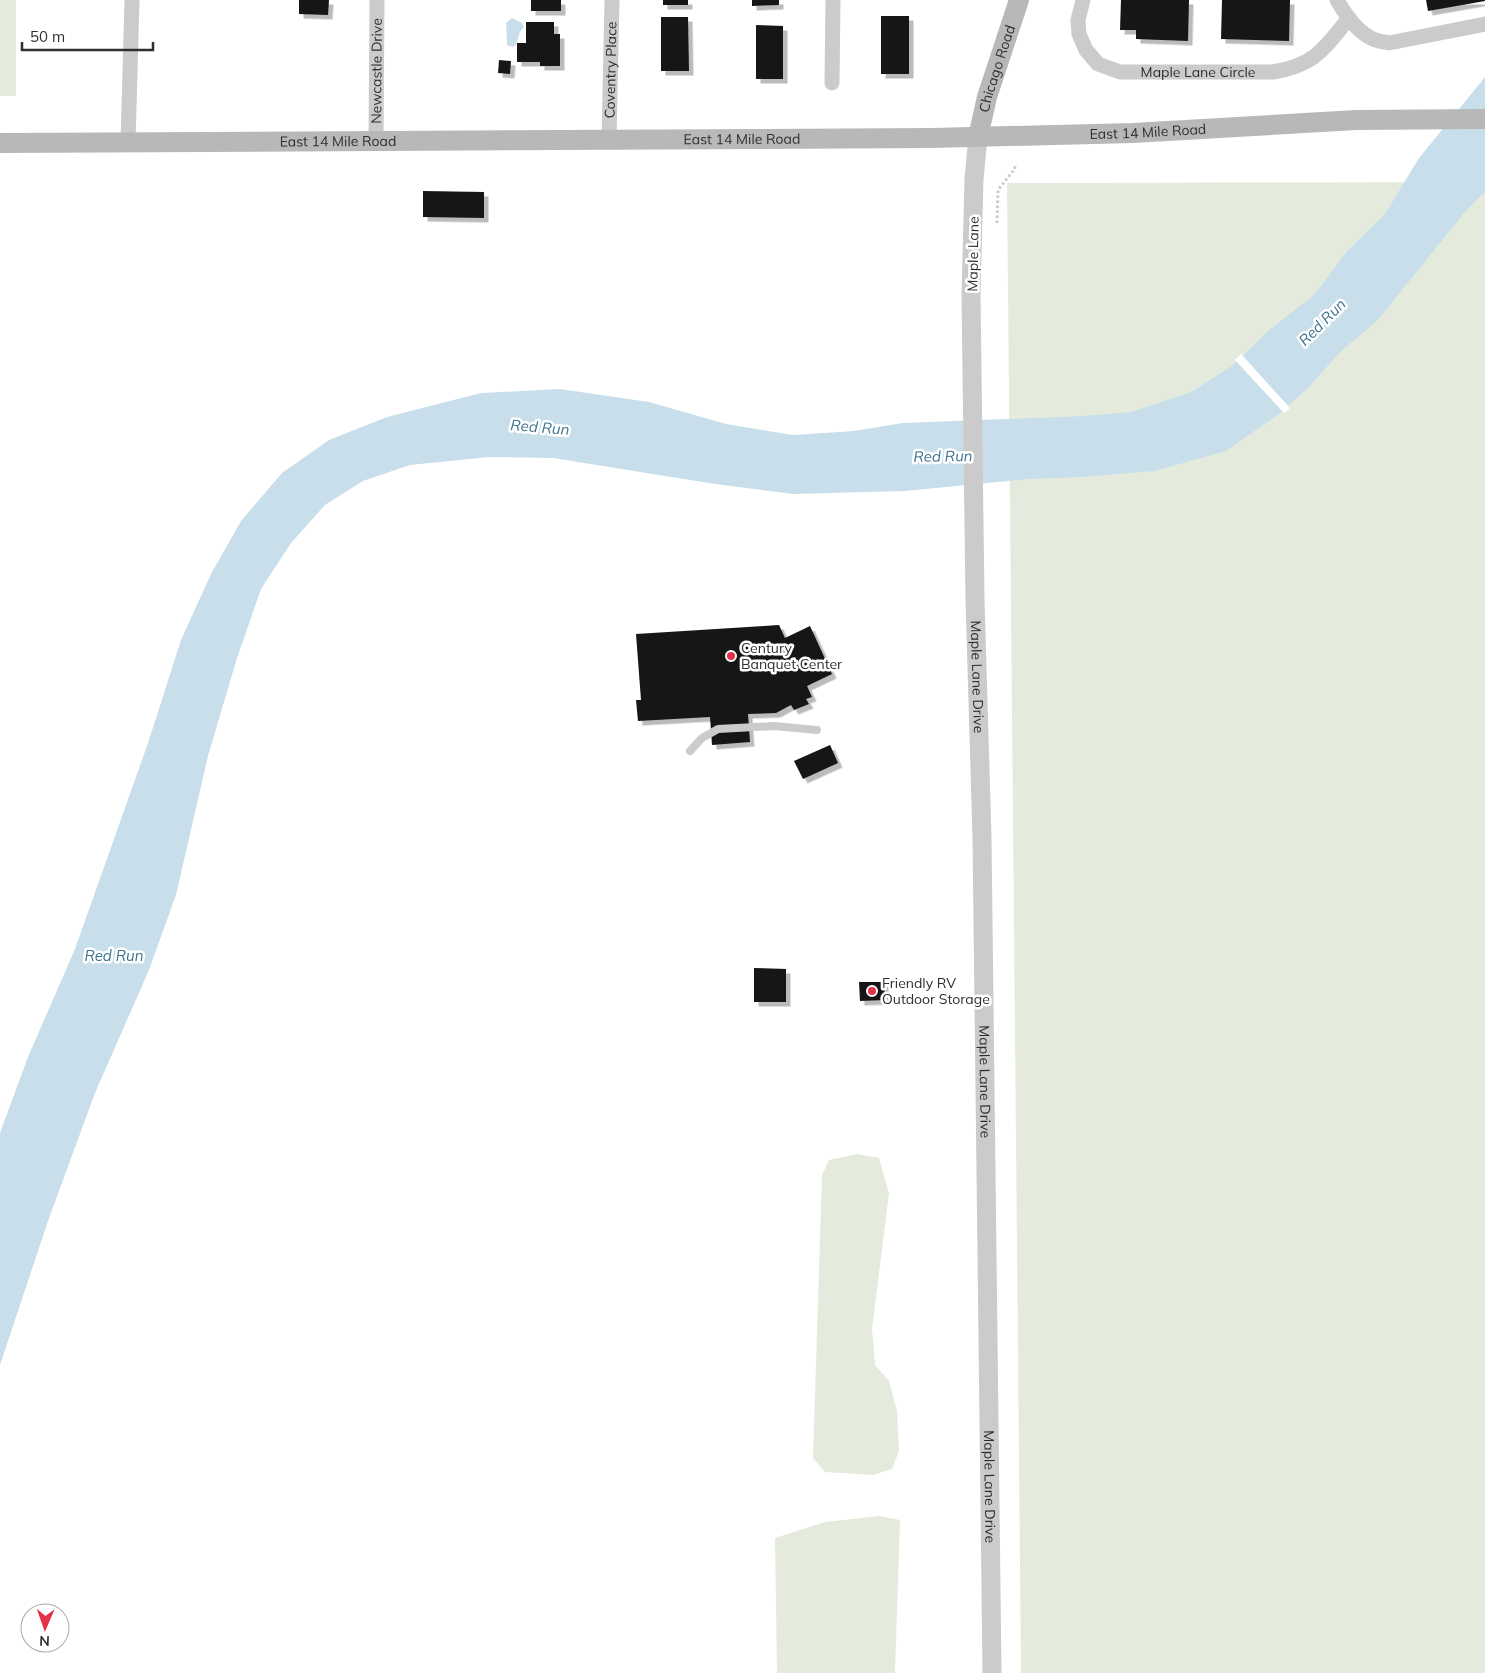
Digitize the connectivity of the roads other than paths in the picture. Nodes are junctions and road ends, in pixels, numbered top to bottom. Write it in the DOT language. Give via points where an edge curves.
graph roads {
  1 [pos="132,0"];
  2 [pos="377,0"];
  3 [pos="612,0"];
  4 [pos="833,0"];
  5 [pos="1019,0"];
  6 [pos="1083,0"];
  7 [pos="1337,0"];
  8 [pos="1349,18"];
  9 [pos="1485,24"];
  10 [pos="832,83"];
  11 [pos="1485,119"];
  12 [pos="978,137"];
  13 [pos="609,140"];
  14 [pos="376,141"];
  15 [pos="128,142"];
  16 [pos="0,143"];
  17 [pos="972,370"];
  18 [pos="817,730"];
  19 [pos="690,751"];
  20 [pos="992,1673"];
  1 -- 15 [label="street"];
  2 -- 14 [label="street, Newcastle Drive"];
  3 -- 13 [label="street, Coventry Place"];
  4 -- 10 [label="street"];
  5 -- 12 [label="main road, Chicago Road" via="987,97"];
  6 -- 8 [label="street, Maple Lane Circle" via="1078,20 1079,34 1086,50 1098,64 1120,72 1273,72 1292,69 1321,52"];
  7 -- 8 [label="street"];
  8 -- 9 [label="street" via="1373,39 1389,43"];
  11 -- 12 [label="main road, East 14 Mile Road" via="1306,122"];
  12 -- 13 [label="main road, East 14 Mile Road"];
  12 -- 17 [label="street, Maple Lane" via="974,179"];
  13 -- 14 [label="main road, East 14 Mile Road"];
  14 -- 15 [label="main road, East 14 Mile Road"];
  15 -- 16 [label="main road, East 14 Mile Road"];
  17 -- 20 [label="street, Maple Lane Drive" via="982,838"];
  18 -- 19 [label="lane" via="774,726 718,729 702,738"];
}
